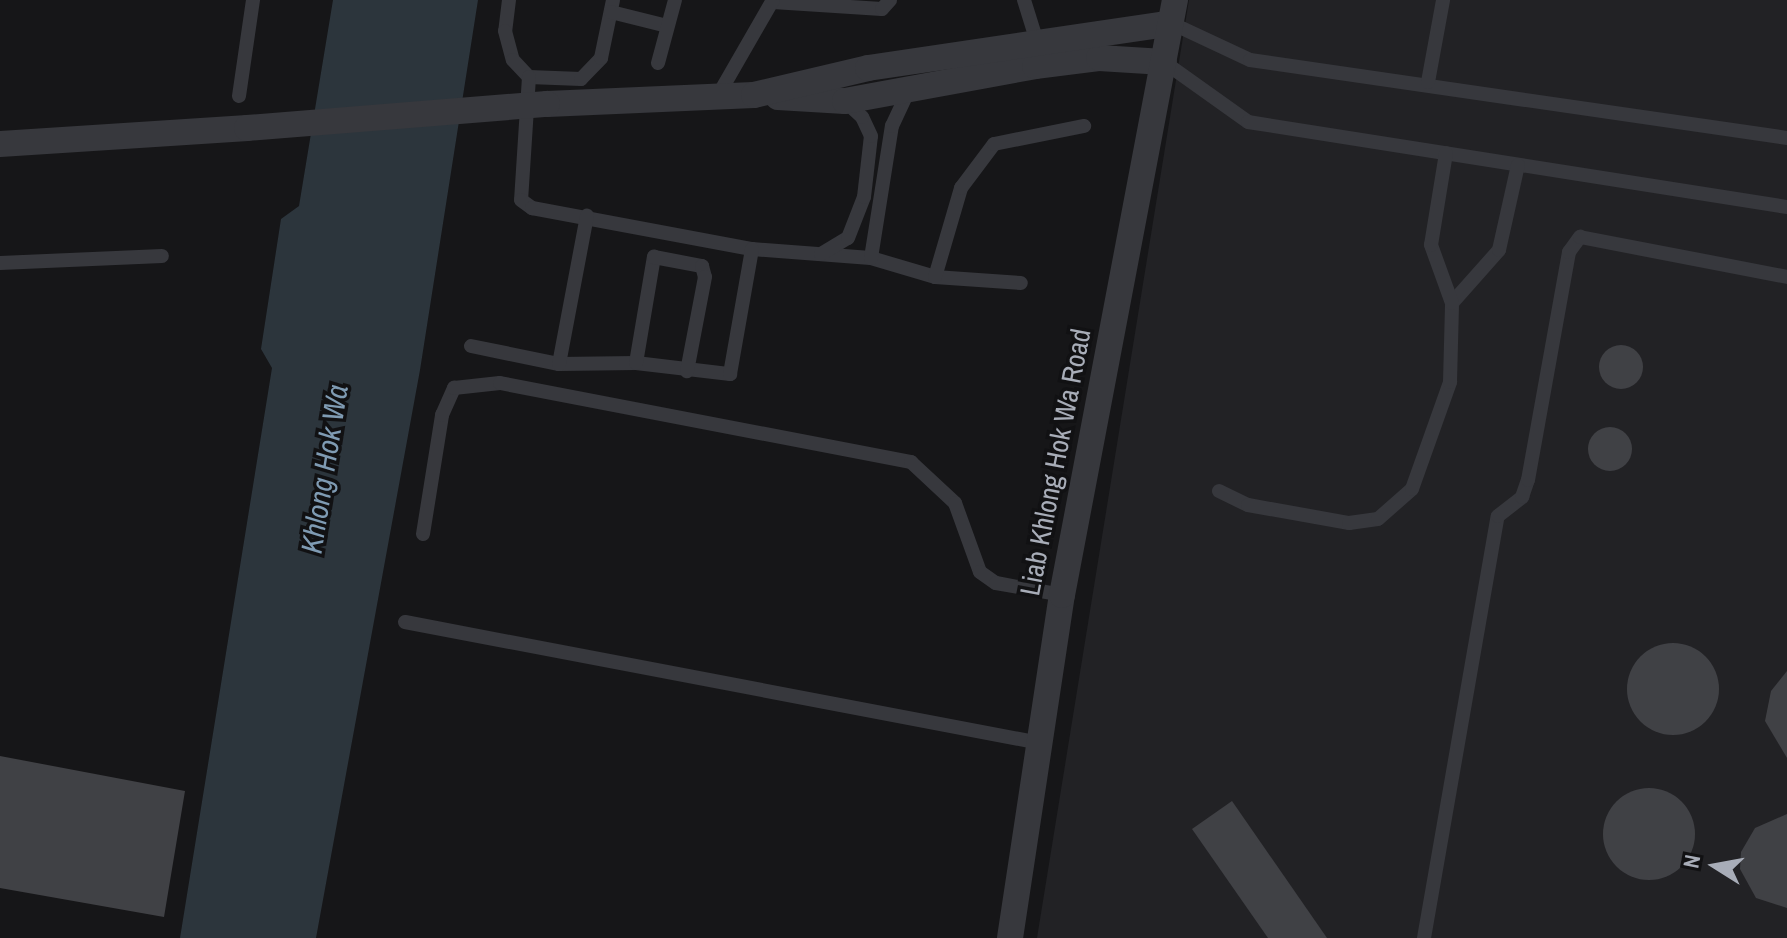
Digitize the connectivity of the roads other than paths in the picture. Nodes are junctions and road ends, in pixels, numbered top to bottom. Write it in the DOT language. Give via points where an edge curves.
graph roads {
  1 [pos="253,0"];
  2 [pos="509,0"];
  3 [pos="675,0"];
  4 [pos="890,0"];
  5 [pos="1024,0"];
  6 [pos="1443,0"];
  7 [pos="773,1"];
  8 [pos="612,6"];
  9 [pos="1173,12"];
  10 [pos="667,26"];
  11 [pos="1037,53"];
  12 [pos="1164,62"];
  13 [pos="658,63"];
  14 [pos="890,64"];
  15 [pos="529,77"];
  16 [pos="1428,82"];
  17 [pos="892,93"];
  18 [pos="754,95"];
  19 [pos="239,96"];
  20 [pos="716,99"];
  21 [pos="845,101"];
  22 [pos="1084,126"];
  23 [pos="871,136"];
  24 [pos="1787,138"];
  25 [pos="0,144"];
  26 [pos="1446,153"];
  27 [pos="1518,165"];
  28 [pos="1787,207"];
  29 [pos="587,216"];
  30 [pos="752,249"];
  31 [pos="821,254"];
  32 [pos="162,256"];
  33 [pos="871,258"];
  34 [pos="0,263"];
  35 [pos="935,277"];
  36 [pos="1787,277"];
  37 [pos="1021,283"];
  38 [pos="1452,303"];
  39 [pos="471,346"];
  40 [pos="636,363"];
  41 [pos="559,364"];
  42 [pos="687,371"];
  43 [pos="1219,491"];
  44 [pos="423,534"];
  45 [pos="1062,595"];
  46 [pos="405,622"];
  47 [pos="1040,743"];
  48 [pos="1010,938"];
  49 [pos="1424,938"];
  1 -- 19 [label="lane"];
  2 -- 15 [label="lane" via="505,31 513,60"];
  3 -- 10 [label="lane"];
  4 -- 7 [label="lane" via="882,9"];
  5 -- 11 [label="lane"];
  6 -- 16 [label="lane"];
  7 -- 20 [label="lane"];
  8 -- 10 [label="lane"];
  8 -- 15 [label="lane" via="592,72 581,79"];
  9 -- 11 [label="street"];
  9 -- 12 [label="street, Liab Khlong Hok Wa Road"];
  9 -- 16 [label="lane" via="1250,60"];
  10 -- 13 [label="lane"];
  11 -- 12 [label="street"];
  11 -- 14 [label="street"];
  11 -- 17 [label="street"];
  12 -- 26 [label="lane" via="1248,122"];
  12 -- 45 [label="street, Liab Khlong Hok Wa Road"];
  14 -- 17 [label="lane"];
  14 -- 18 [label="street"];
  15 -- 29 [label="lane" via="521,200 532,208"];
  16 -- 24 [label="lane"];
  17 -- 21 [label="street"];
  17 -- 23 [label="lane"];
  17 -- 33 [label="lane" via="892,126"];
  18 -- 20 [label="street"];
  18 -- 21 [label="street"];
  20 -- 25 [label="street, bridge" via="547,104"];
  21 -- 23 [label="lane" via="862,117"];
  22 -- 35 [label="lane" via="994,144 961,188"];
  23 -- 31 [label="lane" via="864,197 848,238"];
  26 -- 27 [label="lane"];
  26 -- 38 [label="lane" via="1431,245"];
  27 -- 28 [label="lane"];
  27 -- 38 [label="lane" via="1499,250"];
  29 -- 30 [label="lane"];
  29 -- 41 [label="lane"];
  30 -- 31 [label="lane"];
  30 -- 42 [label="lane" via="730,374"];
  31 -- 33 [label="lane"];
  32 -- 34 [label="lane"];
  33 -- 35 [label="lane"];
  35 -- 37 [label="lane"];
  36 -- 49 [label="lane" via="1580,237 1569,252 1528,480 1522,497 1498,516"];
  38 -- 43 [label="lane" via="1450,382 1412,489 1378,519 1349,523 1263,508"];
  39 -- 41 [label="lane"];
  40 -- 41 [label="lane"];
  40 -- 42 [label="lane"];
  40 -- 42 [label="lane" via="654,257 702,266 705,277"];
  44 -- 45 [label="lane" via="442,415 454,388 500,383 911,462 955,503 980,572 996,583"];
  45 -- 47 [label="street, Liab Khlong Hok Wa Road"];
  46 -- 47 [label="lane"];
  47 -- 48 [label="street, Liab Khlong Hok Wa Road"];
}
